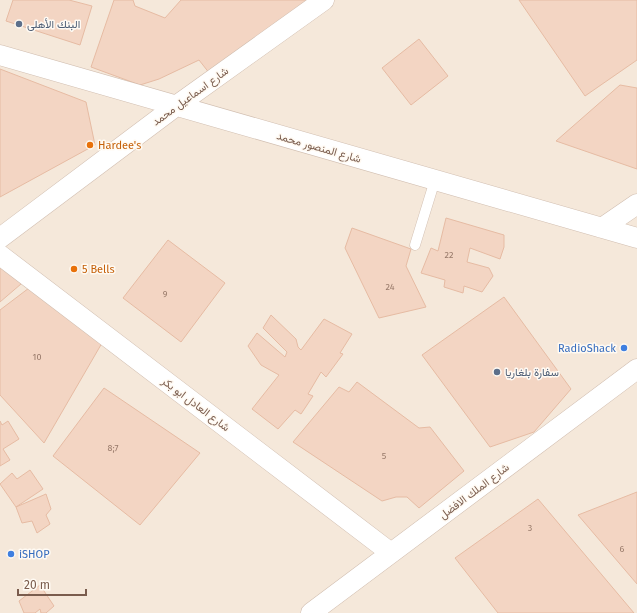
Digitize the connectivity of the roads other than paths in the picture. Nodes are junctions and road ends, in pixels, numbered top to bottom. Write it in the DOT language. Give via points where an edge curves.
graph roads {
  1 [pos="324,0"];
  2 [pos="0,55"];
  3 [pos="176,106"];
  4 [pos="435,180"];
  5 [pos="637,204"];
  6 [pos="602,228"];
  7 [pos="0,238"];
  8 [pos="637,238"];
  9 [pos="415,246"];
  10 [pos="0,255"];
  11 [pos="637,369"];
  12 [pos="392,553"];
  13 [pos="311,613"];
  1 -- 3 [label="street, شارع اسماعيل محمد"];
  2 -- 3 [label="street, شارع المنصور محمد"];
  3 -- 4 [label="street, شارع المنصور محمد"];
  3 -- 7 [label="street, شارع اسماعيل محمد"];
  4 -- 6 [label="street, شارع المنصور محمد"];
  4 -- 9 [label="lane"];
  5 -- 6 [label="street"];
  6 -- 8 [label="street, شارع المنصور محمد"];
  10 -- 12 [label="street, شارع العادل ابو بكر"];
  11 -- 12 [label="street, شارع الملك الافضل"];
  12 -- 13 [label="street, شارع الملك الافضل"];
}
